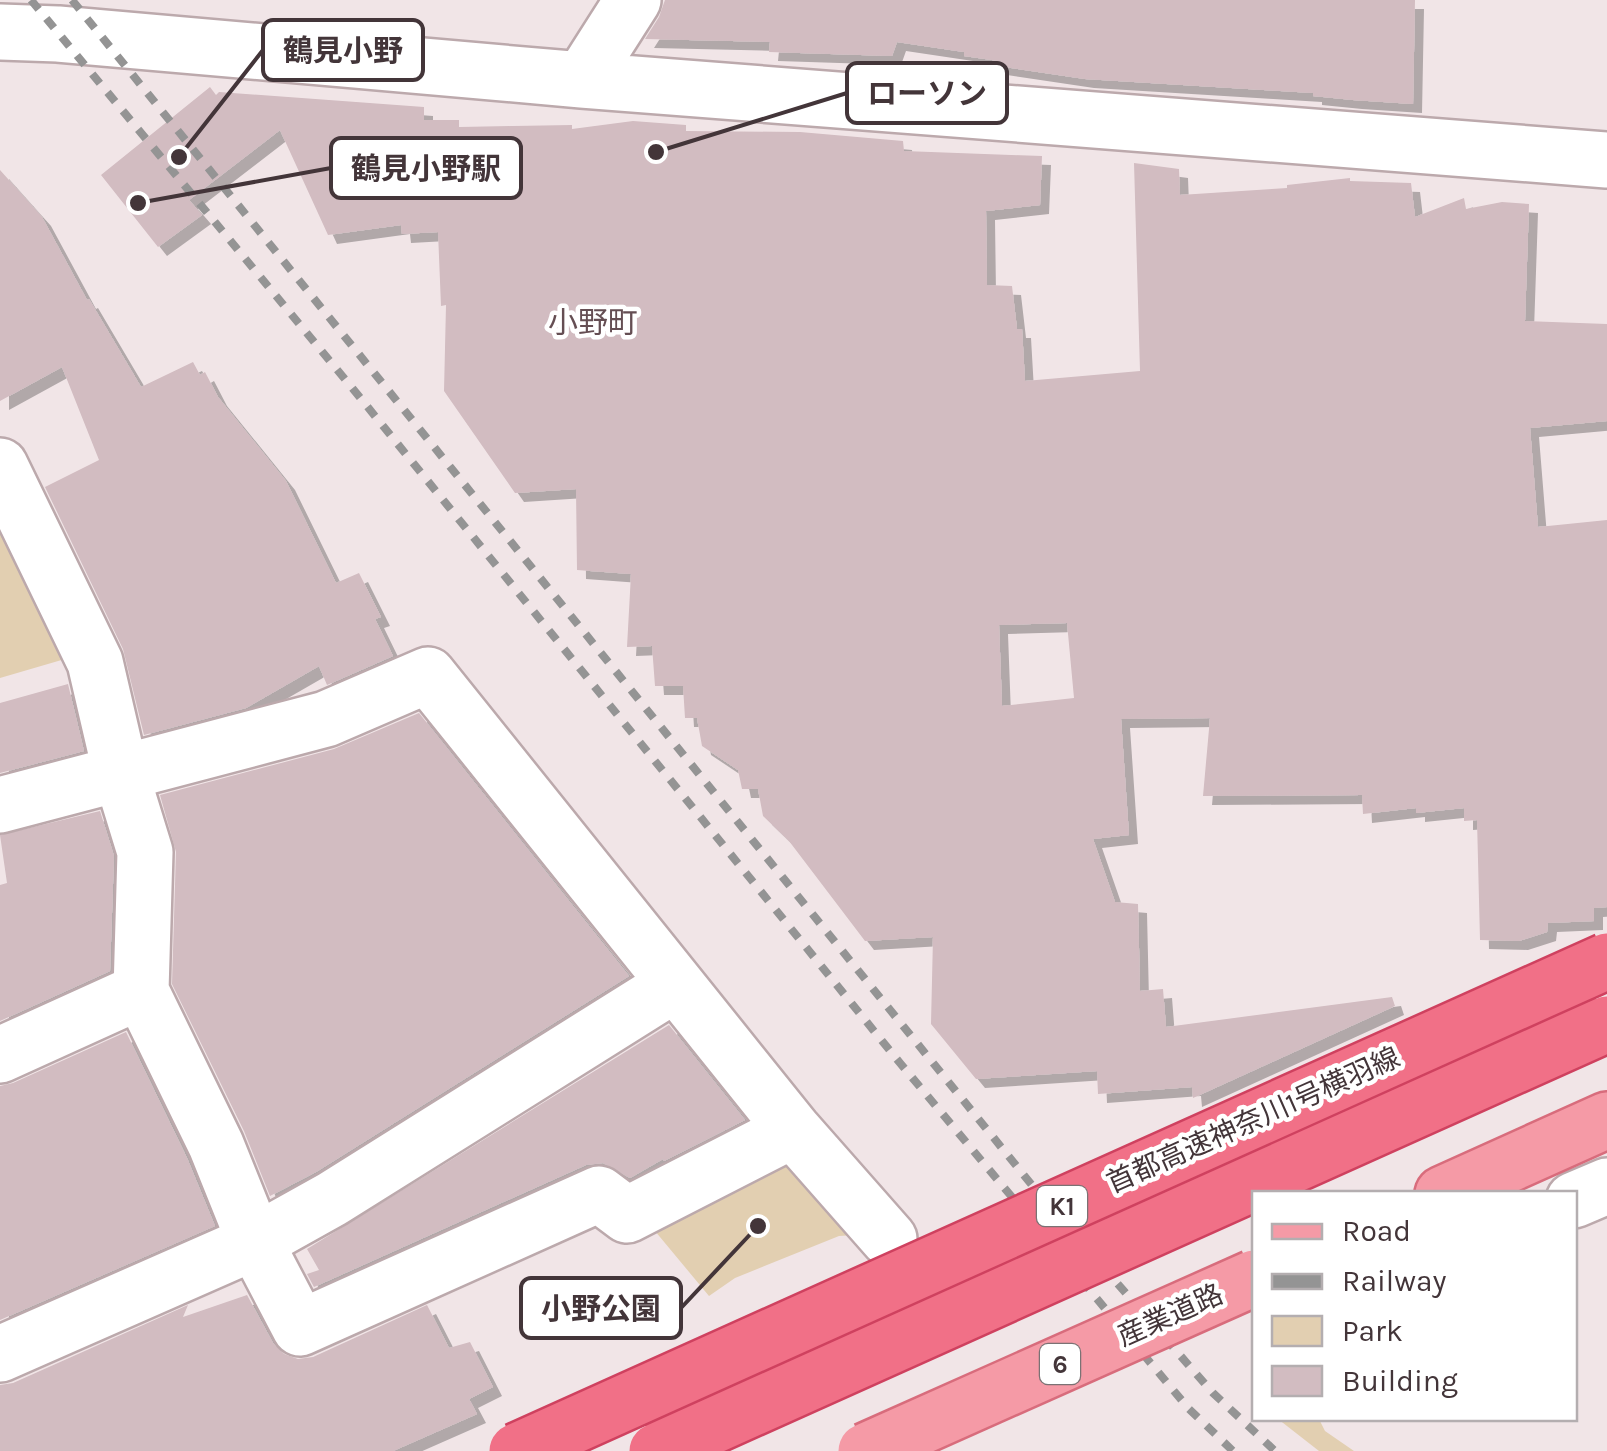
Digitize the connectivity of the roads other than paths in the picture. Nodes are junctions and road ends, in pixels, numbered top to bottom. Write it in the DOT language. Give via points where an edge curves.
graph roads {
  1 [pos="120,0"];
  2 [pos="633,0"];
  3 [pos="0,32"];
  4 [pos="155,45"];
  5 [pos="582,80"];
  6 [pos="1607,160"];
  7 [pos="0,466"];
  8 [pos="121,774"];
  9 [pos="0,805"];
  10 [pos="1607,961"];
  11 [pos="676,984"];
  12 [pos="142,991"];
  13 [pos="1607,1024"];
  14 [pos="0,1055"];
  15 [pos="1607,1120"];
  16 [pos="792,1130"];
  17 [pos="1607,1186"];
  18 [pos="1450,1191"];
  19 [pos="1577,1199"];
  20 [pos="889,1239"];
  21 [pos="256,1242"];
  22 [pos="1252,1279"];
  23 [pos="0,1354"];
  24 [pos="516,1451"];
  25 [pos="657,1451"];
  26 [pos="866,1451"];
  1 -- 4 [label="street"];
  2 -- 5 [label="street"];
  3 -- 4 [label="street"];
  4 -- 5 [label="street"];
  5 -- 6 [label="street"];
  7 -- 8 [label="street" via="95,662"];
  8 -- 9 [label="street"];
  8 -- 11 [label="street" via="326,719 428,676"];
  8 -- 12 [label="street" via="144,852"];
  10 -- 24 [label="highway, 首都高速神奈川1号横羽線 / K1, bridge"];
  11 -- 16 [label="street"];
  11 -- 21 [label="street"];
  12 -- 14 [label="street"];
  12 -- 21 [label="street"];
  13 -- 25 [label="highway, 首都高速神奈川1号横羽線 / K1, bridge"];
  15 -- 18 [label="main road"];
  16 -- 20 [label="street"];
  16 -- 21 [label="street" via="628,1215 599,1194 300,1328"];
  17 -- 19 [label="street"];
  21 -- 23 [label="street"];
  22 -- 26 [label="main road, 産業道路 / 6, bridge"];
}
